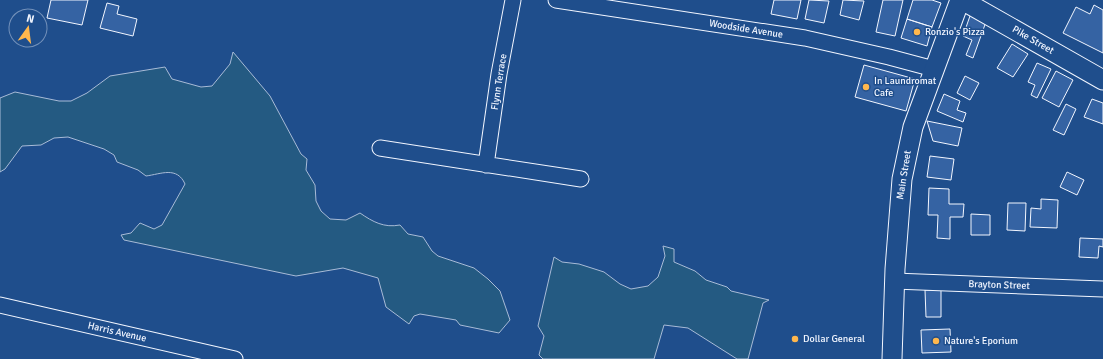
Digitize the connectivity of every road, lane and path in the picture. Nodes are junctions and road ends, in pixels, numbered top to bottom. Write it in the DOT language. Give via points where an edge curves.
graph roads {
  1 [pos="513,0"];
  2 [pos="556,0"];
  3 [pos="961,0"];
  4 [pos="934,69"];
  5 [pos="1103,80"];
  6 [pos="380,148"];
  7 [pos="486,165"];
  8 [pos="581,179"];
  9 [pos="894,281"];
  10 [pos="1103,289"];
  11 [pos="0,305"];
  12 [pos="235,359"];
  13 [pos="892,359"];
  1 -- 7 [label="street, Flynn Terrace"];
  2 -- 4 [label="street, Woodside Avenue" via="805,38 889,56"];
  3 -- 4 [label="main road, Main Street"];
  3 -- 5 [label="main road, Pike Street"];
  4 -- 9 [label="main road, Main Street" via="914,127 902,179"];
  6 -- 7 [label="street"];
  7 -- 8 [label="street"];
  9 -- 10 [label="street, Brayton Street"];
  9 -- 13 [label="main road, Main Street"];
  11 -- 12 [label="street, Harris Avenue"];
}
